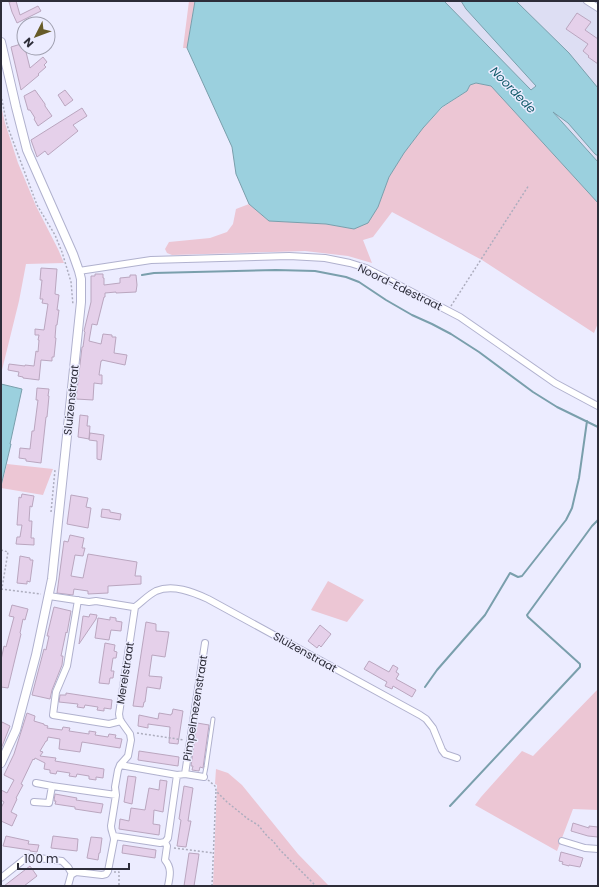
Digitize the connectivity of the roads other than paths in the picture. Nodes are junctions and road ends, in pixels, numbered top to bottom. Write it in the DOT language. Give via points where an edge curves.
graph roads {
  1 [pos="587,1"];
  2 [pos="598,8"];
  3 [pos="1,42"];
  4 [pos="79,271"];
  5 [pos="598,406"];
  6 [pos="49,596"];
  7 [pos="78,600"];
  8 [pos="135,607"];
  9 [pos="205,643"];
  10 [pos="213,719"];
  11 [pos="121,721"];
  12 [pos="457,758"];
  13 [pos="1,763"];
  14 [pos="120,765"];
  15 [pos="185,774"];
  16 [pos="177,775"];
  17 [pos="204,777"];
  18 [pos="36,783"];
  19 [pos="52,786"];
  20 [pos="116,795"];
  21 [pos="34,802"];
  22 [pos="114,836"];
  23 [pos="562,841"];
  24 [pos="166,844"];
  25 [pos="598,849"];
  26 [pos="19,855"];
  27 [pos="24,860"];
  28 [pos="72,874"];
  29 [pos="1,878"];
  30 [pos="68,886"];
  31 [pos="168,886"];
  1 -- 2 [label="street"];
  3 -- 4 [label="street, Sluizenstraat" via="27,150"];
  4 -- 5 [label="street, Noord-Edestraat" via="151,260 271,256 312,257 366,268 460,317 555,383"];
  4 -- 6 [label="street, Sluizenstraat" via="81,302"];
  6 -- 7 [label="street"];
  6 -- 13 [label="street, Sluizenstraat" via="16,730"];
  7 -- 8 [label="street"];
  7 -- 11 [label="street" via="67,666 56,692 53,715 109,724"];
  8 -- 11 [label="street, Merelstraat" via="119,717"];
  8 -- 12 [label="street, Sluizenstraat" via="156,592 165,590 186,590 208,599 420,715 434,728 445,754"];
  9 -- 15 [label="street, Pimpelmezenstraat"];
  10 -- 17 [label="lane"];
  11 -- 14 [label="street, Merelstraat" via="131,740 126,759"];
  14 -- 16 [label="street"];
  14 -- 20 [label="street" via="115,787"];
  15 -- 16 [label="street"];
  15 -- 17 [label="street"];
  16 -- 24 [label="street"];
  18 -- 19 [label="street"];
  19 -- 20 [label="street"];
  19 -- 21 [label="street" via="49,803"];
  20 -- 22 [label="street" via="111,826"];
  22 -- 24 [label="street"];
  22 -- 28 [label="street" via="106,874"];
  23 -- 25 [label="street"];
  24 -- 31 [label="street" via="165,860 170,870"];
  26 -- 27 [label="street"];
  27 -- 28 [label="street" via="31,857 62,861"];
  27 -- 29 [label="street"];
  28 -- 30 [label="street"];
}
